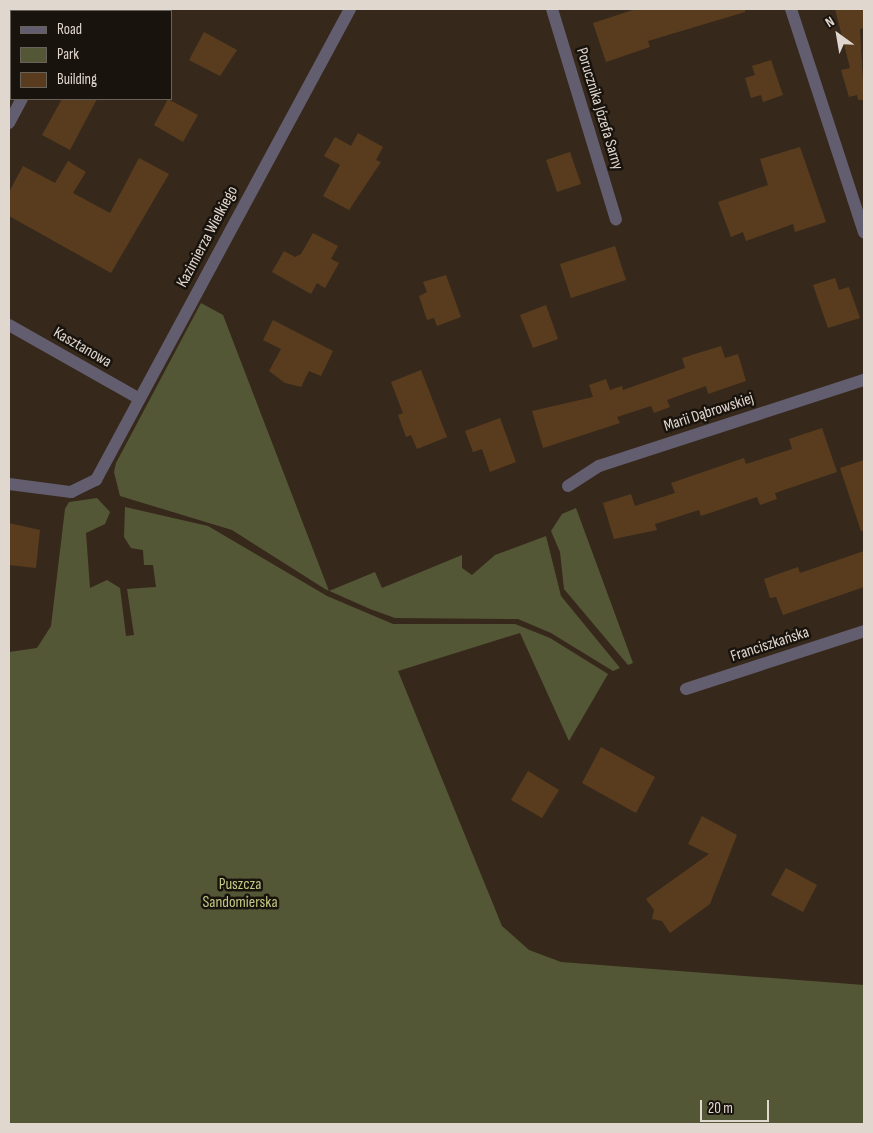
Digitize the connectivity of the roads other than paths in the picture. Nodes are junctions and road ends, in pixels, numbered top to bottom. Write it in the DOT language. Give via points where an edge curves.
graph roads {
  1 [pos="350,9"];
  2 [pos="552,9"];
  3 [pos="792,9"];
  4 [pos="21,100"];
  5 [pos="9,123"];
  6 [pos="616,219"];
  7 [pos="864,232"];
  8 [pos="9,325"];
  9 [pos="864,380"];
  10 [pos="140,399"];
  11 [pos="9,484"];
  12 [pos="568,486"];
  13 [pos="864,631"];
  14 [pos="686,689"];
  1 -- 10 [label="street, Kazimierza Wielkiego"];
  2 -- 6 [label="street, Porucznika Józefa Sarny"];
  3 -- 7 [label="street"];
  4 -- 5 [label="street"];
  8 -- 10 [label="street, Kasztanowa"];
  9 -- 12 [label="street, Marii Dąbrowskiej" via="599,466"];
  10 -- 11 [label="street, Kazimierza Wielkiego" via="96,480 71,492"];
  13 -- 14 [label="street, Franciszkańska"];
}
